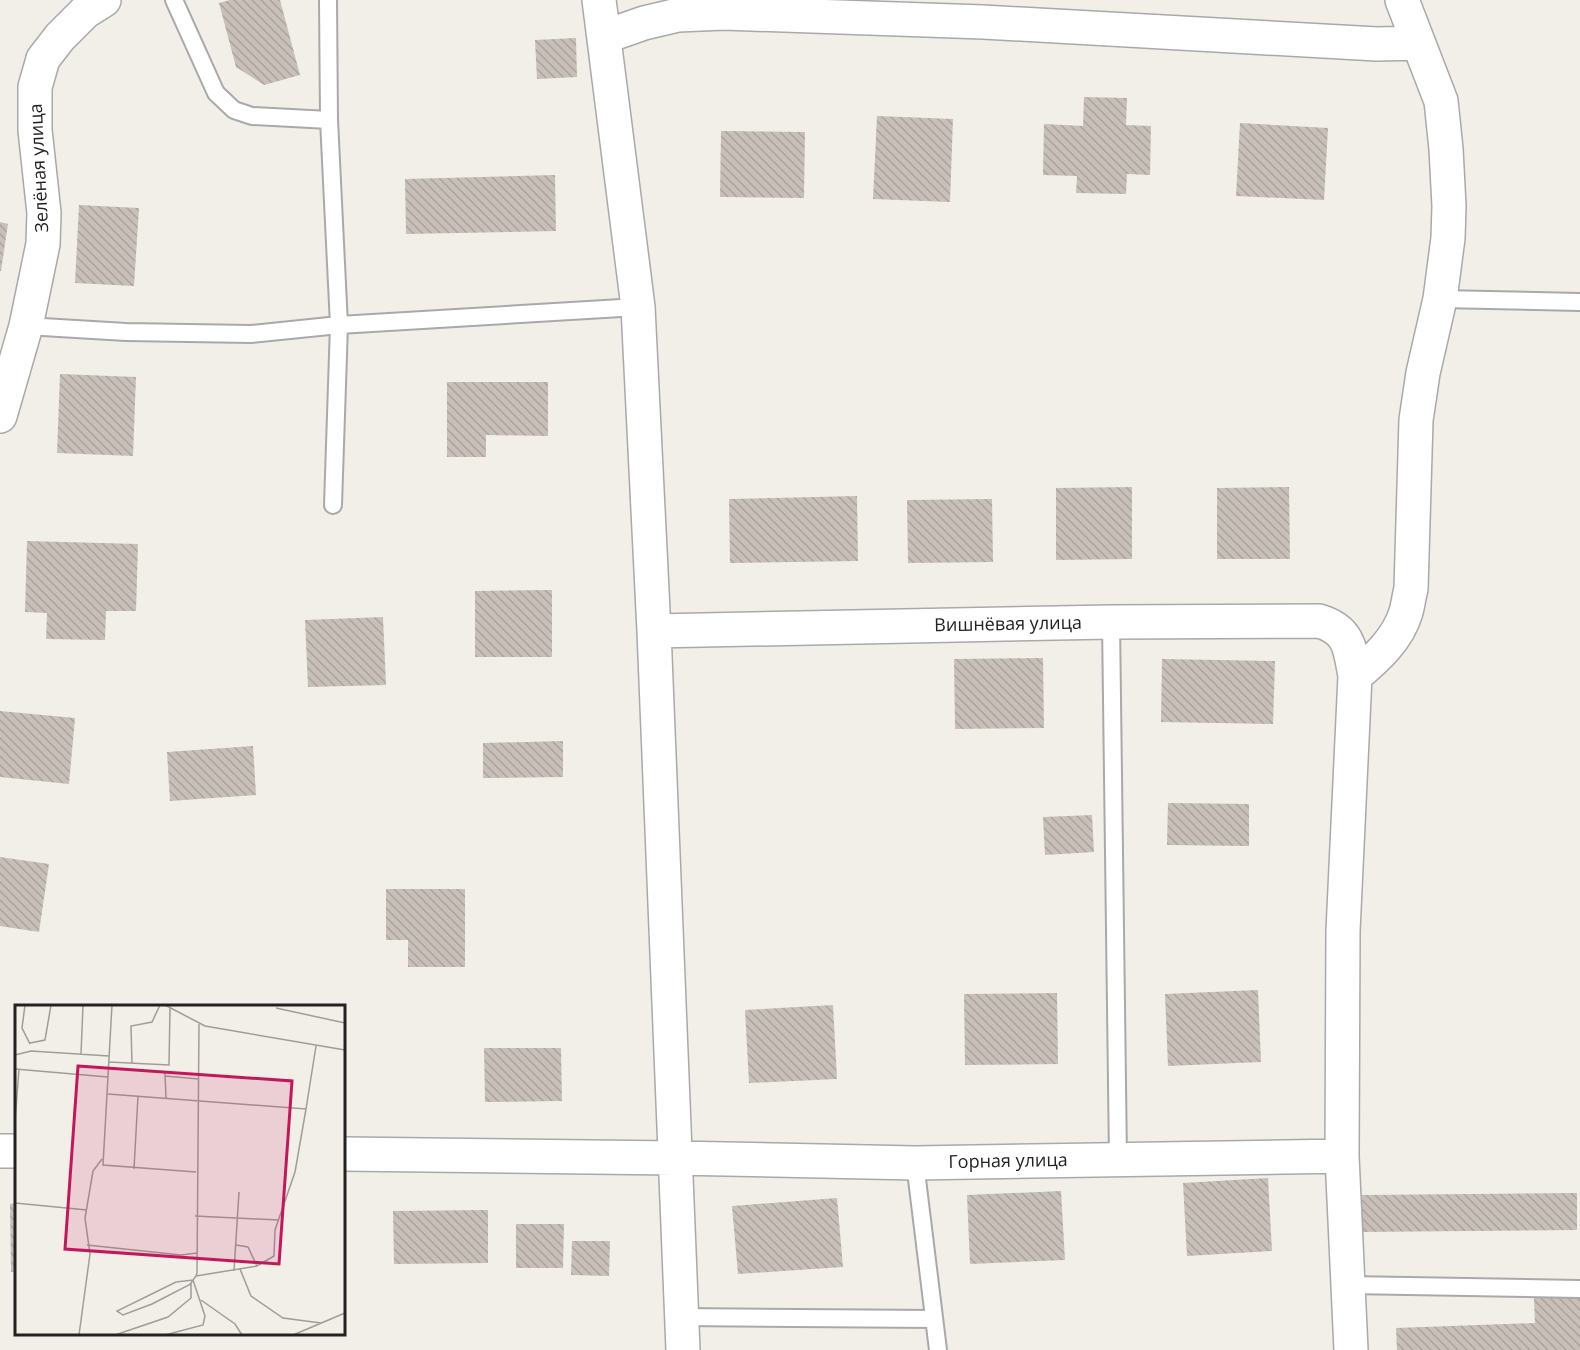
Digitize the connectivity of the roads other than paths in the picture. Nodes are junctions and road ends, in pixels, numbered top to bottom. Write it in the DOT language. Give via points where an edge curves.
graph roads {
  1 [pos="104,0"];
  2 [pos="174,0"];
  3 [pos="328,0"];
  4 [pos="599,0"];
  5 [pos="1402,0"];
  6 [pos="604,37"];
  7 [pos="1418,43"];
  8 [pos="329,120"];
  9 [pos="1440,299"];
  10 [pos="1580,302"];
  11 [pos="638,307"];
  12 [pos="26,326"];
  13 [pos="339,326"];
  14 [pos="0,416"];
  15 [pos="333,505"];
  16 [pos="1111,622"];
  17 [pos="654,631"];
  18 [pos="1352,662"];
  19 [pos="345,1154"];
  20 [pos="1342,1156"];
  21 [pos="674,1158"];
  22 [pos="1118,1160"];
  23 [pos="915,1163"];
  24 [pos="1348,1285"];
  25 [pos="1580,1290"];
  26 [pos="680,1317"];
  27 [pos="934,1319"];
  28 [pos="682,1350"];
  29 [pos="938,1350"];
  30 [pos="1351,1350"];
  1 -- 12 [label="street, Зелёная улица" via="85,12 60,37 43,59 35,87 43,244"];
  2 -- 8 [label="lane" via="216,93 234,110 252,116"];
  3 -- 8 [label="lane"];
  4 -- 6 [label="street"];
  5 -- 7 [label="street"];
  6 -- 7 [label="street" via="678,15 724,14"];
  6 -- 11 [label="street"];
  7 -- 9 [label="street" via="1441,101 1446,149 1448,238"];
  8 -- 13 [label="lane"];
  9 -- 10 [label="lane"];
  9 -- 18 [label="street" via="1416,420 1411,589 1405,614 1378,657"];
  11 -- 13 [label="lane"];
  11 -- 17 [label="street"];
  12 -- 13 [label="lane" via="251,334"];
  12 -- 14 [label="street, Зелёная улица"];
  13 -- 15 [label="lane"];
  16 -- 17 [label="street, Вишнёвая улица"];
  16 -- 18 [label="street, Вишнёвая улица" via="1319,621 1333,625 1343,634"];
  16 -- 22 [label="lane"];
  17 -- 21 [label="street"];
  18 -- 20 [label="street" via="1343,931"];
  19 -- 21 [label="street, Горная улица"];
  20 -- 22 [label="street, Горная улица"];
  20 -- 24 [label="street"];
  21 -- 23 [label="street, Горная улица"];
  21 -- 26 [label="street"];
  22 -- 23 [label="street, Горная улица"];
  23 -- 27 [label="lane"];
  24 -- 25 [label="lane"];
  24 -- 30 [label="street"];
  26 -- 27 [label="lane"];
  26 -- 28 [label="street"];
  27 -- 29 [label="lane"];
}
